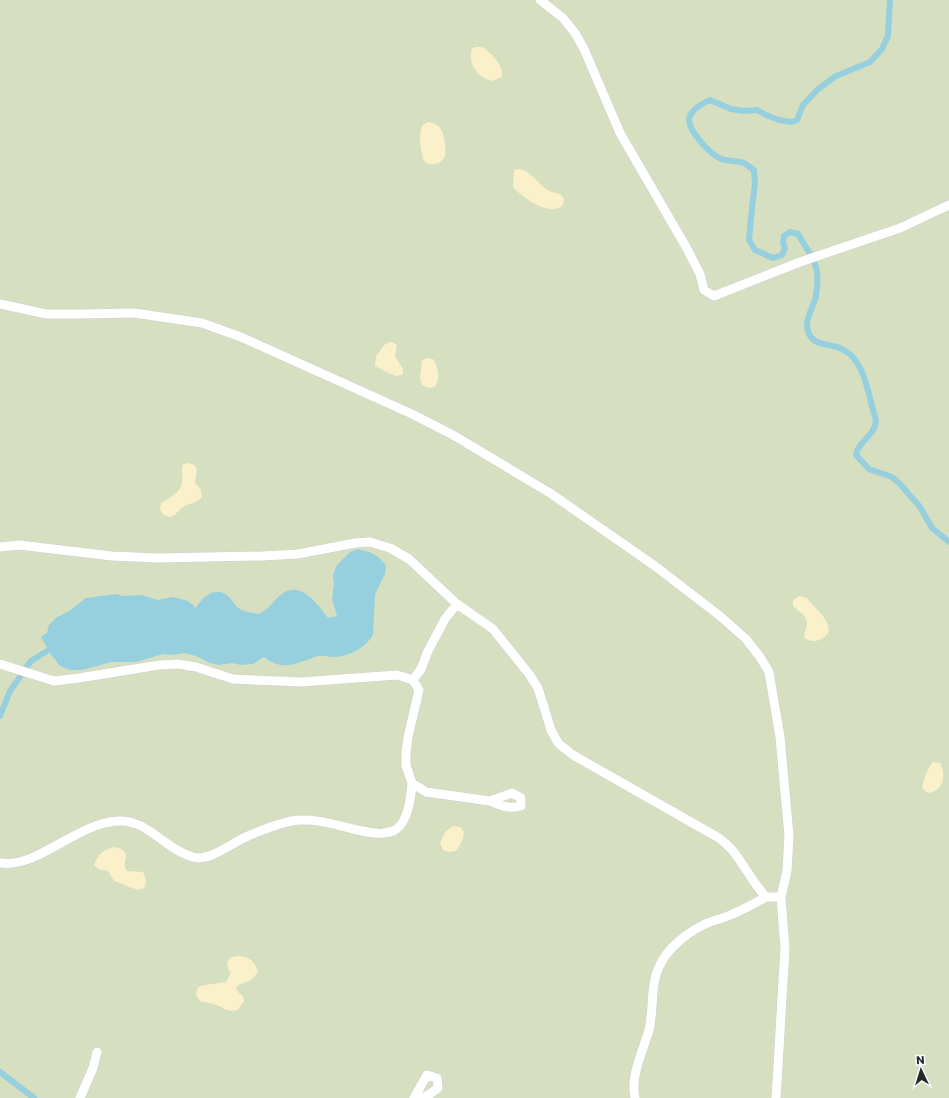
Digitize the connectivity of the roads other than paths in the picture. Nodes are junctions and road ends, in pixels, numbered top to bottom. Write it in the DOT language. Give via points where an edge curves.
graph roads {
  1 [pos="540,0"];
  2 [pos="949,205"];
  3 [pos="0,304"];
  4 [pos="0,546"];
  5 [pos="457,604"];
  6 [pos="0,664"];
  7 [pos="413,680"];
  8 [pos="412,783"];
  9 [pos="490,801"];
  10 [pos="0,863"];
  11 [pos="766,897"];
  12 [pos="781,898"];
  13 [pos="96,1052"];
  14 [pos="80,1098"];
  15 [pos="414,1098"];
  16 [pos="420,1098"];
  17 [pos="635,1098"];
  18 [pos="776,1098"];
  1 -- 2 [label="lane" via="563,18 575,33 620,133 686,247 700,274 704,290 714,296 800,262 900,228"];
  3 -- 12 [label="lane" via="46,314 134,313 202,323 241,337 453,435 550,493 655,566 746,639 769,672 780,737 789,836 787,871"];
  4 -- 5 [label="lane" via="19,545 112,556 172,558 298,554 370,542 390,548 409,559"];
  5 -- 7 [label="lane" via="445,619"];
  5 -- 11 [label="lane" via="493,629 529,674 538,688 551,730 558,743 573,755 719,838 732,850"];
  6 -- 7 [label="lane" via="54,680 178,664 233,678 301,682 397,675"];
  7 -- 8 [label="lane" via="419,690 408,737 406,766"];
  8 -- 9 [label="lane" via="426,792"];
  8 -- 10 [label="lane" via="402,824 394,831 381,834 319,821 292,821 248,836 207,856 194,858 180,852 138,824 119,821 88,828 22,862"];
  11 -- 12 [label="lane"];
  11 -- 17 [label="lane" via="735,913 705,924 667,953 659,967 654,986 650,1026 636,1072"];
  12 -- 18 [label="lane" via="785,949"];
  13 -- 14 [label="lane" via="93,1068"];
  15 -- 16 [label="lane" via="428,1075 437,1078 438,1088"];
}
